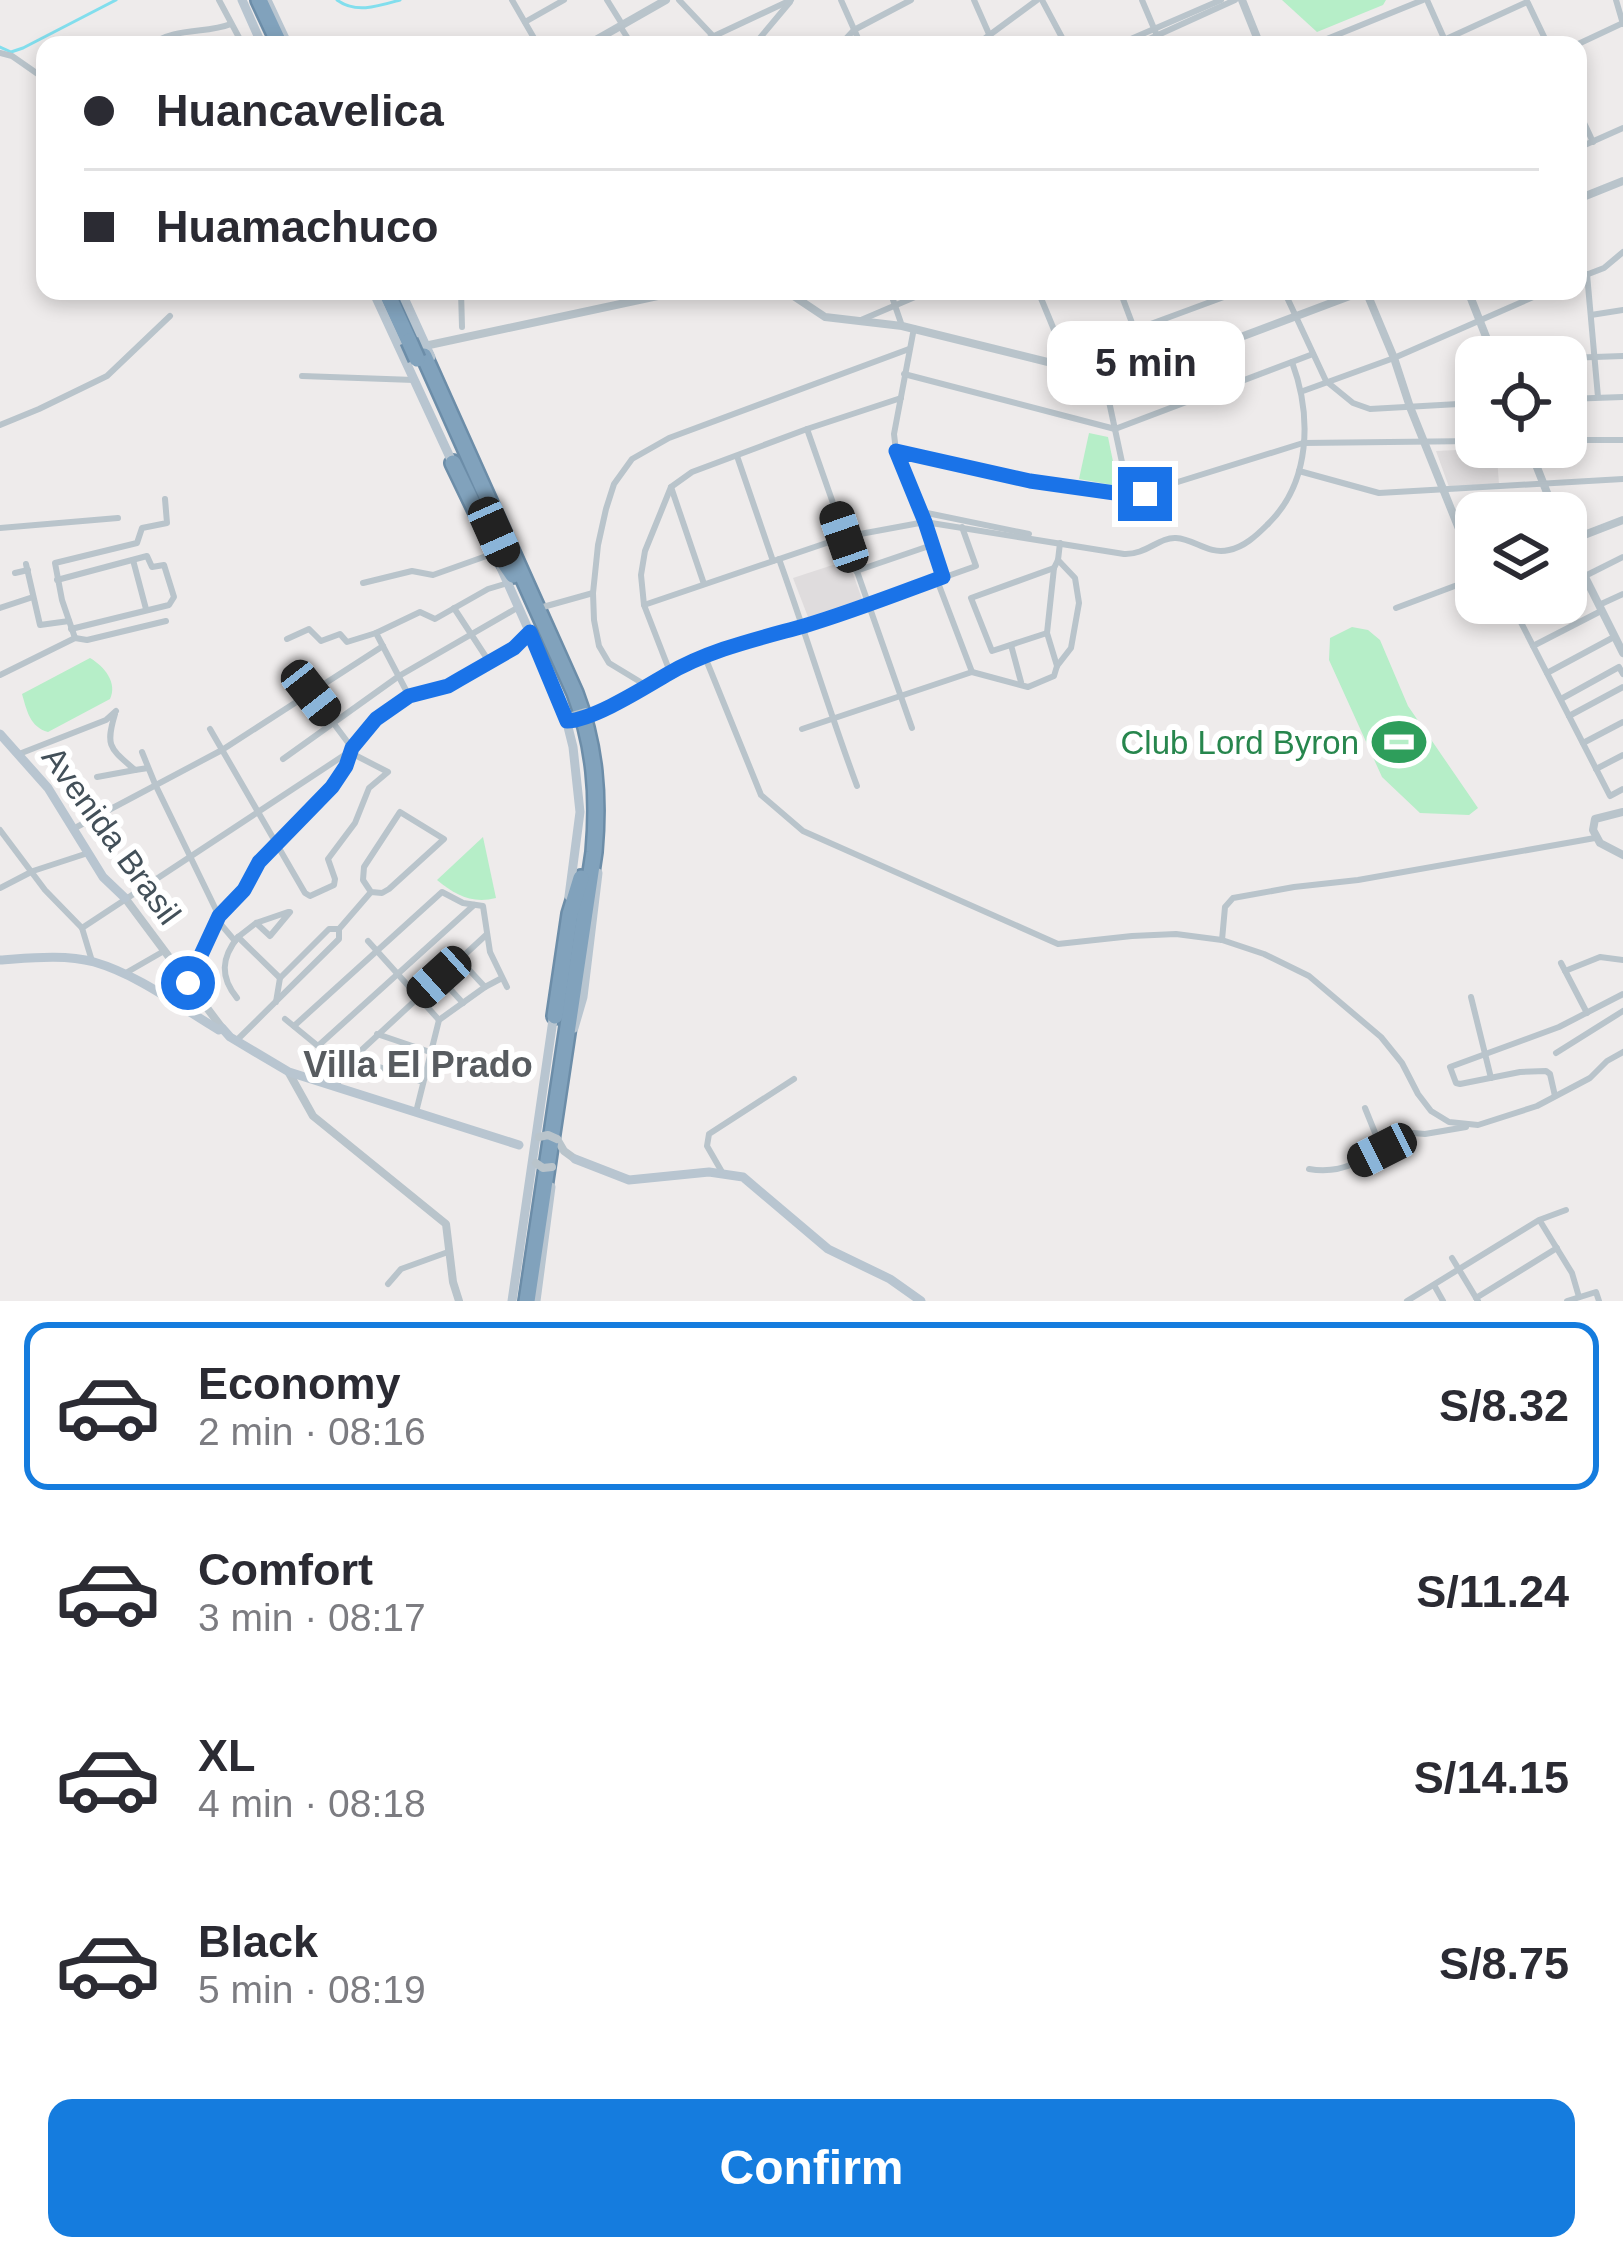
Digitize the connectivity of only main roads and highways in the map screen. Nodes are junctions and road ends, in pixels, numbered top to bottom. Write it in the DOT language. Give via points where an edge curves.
graph roads {
  1 [pos="242,0"];
  2 [pos="259,0"];
  3 [pos="258,36"];
  4 [pos="276,36"];
  5 [pos="380,300"];
  6 [pos="397,300"];
  7 [pos="416,349"];
  8 [pos="453,464"];
  9 [pos="511,579"];
  10 [pos="0,734"];
  11 [pos="5,746"];
  12 [pos="581,878"];
  13 [pos="125,898"];
  14 [pos="586,902"];
  15 [pos="0,961"];
  16 [pos="555,1016"];
  17 [pos="573,1031"];
  18 [pos="520,1145"];
  19 [pos="574,1159"];
  20 [pos="524,1301"];
  21 [pos="921,1301"];
  1 -- 3 [label="main road"];
  2 -- 4 [label="highway"];
  5 -- 7 [label="main road"];
  6 -- 7 [label="highway"];
  7 -- 8 [label="main road" via="414,380"];
  7 -- 9 [label="highway"];
  7 -- 14 [label="highway" via="587,729 596,809"];
  7 -- 17 [label="main road" via="590,713 603,823"];
  8 -- 9 [label="highway"];
  8 -- 9 [label="main road"];
  9 -- 12 [label="highway" via="580,736 589,810"];
  9 -- 16 [label="main road" via="568,719 578,772"];
  10 -- 11 [label="main road, Avenida Brasil"];
  11 -- 13 [label="main road, Avenida Brasil" via="48,788"];
  12 -- 16 [label="highway"];
  12 -- 20 [label="highway"];
  14 -- 17 [label="highway"];
  14 -- 20 [label="highway"];
  15 -- 18 [label="main road" via="92,962 289,1072"];
  16 -- 20 [label="main road"];
  17 -- 20 [label="main road"];
  19 -- 21 [label="main road" via="629,1180 722,1172 751,1181 828,1249"];
}
